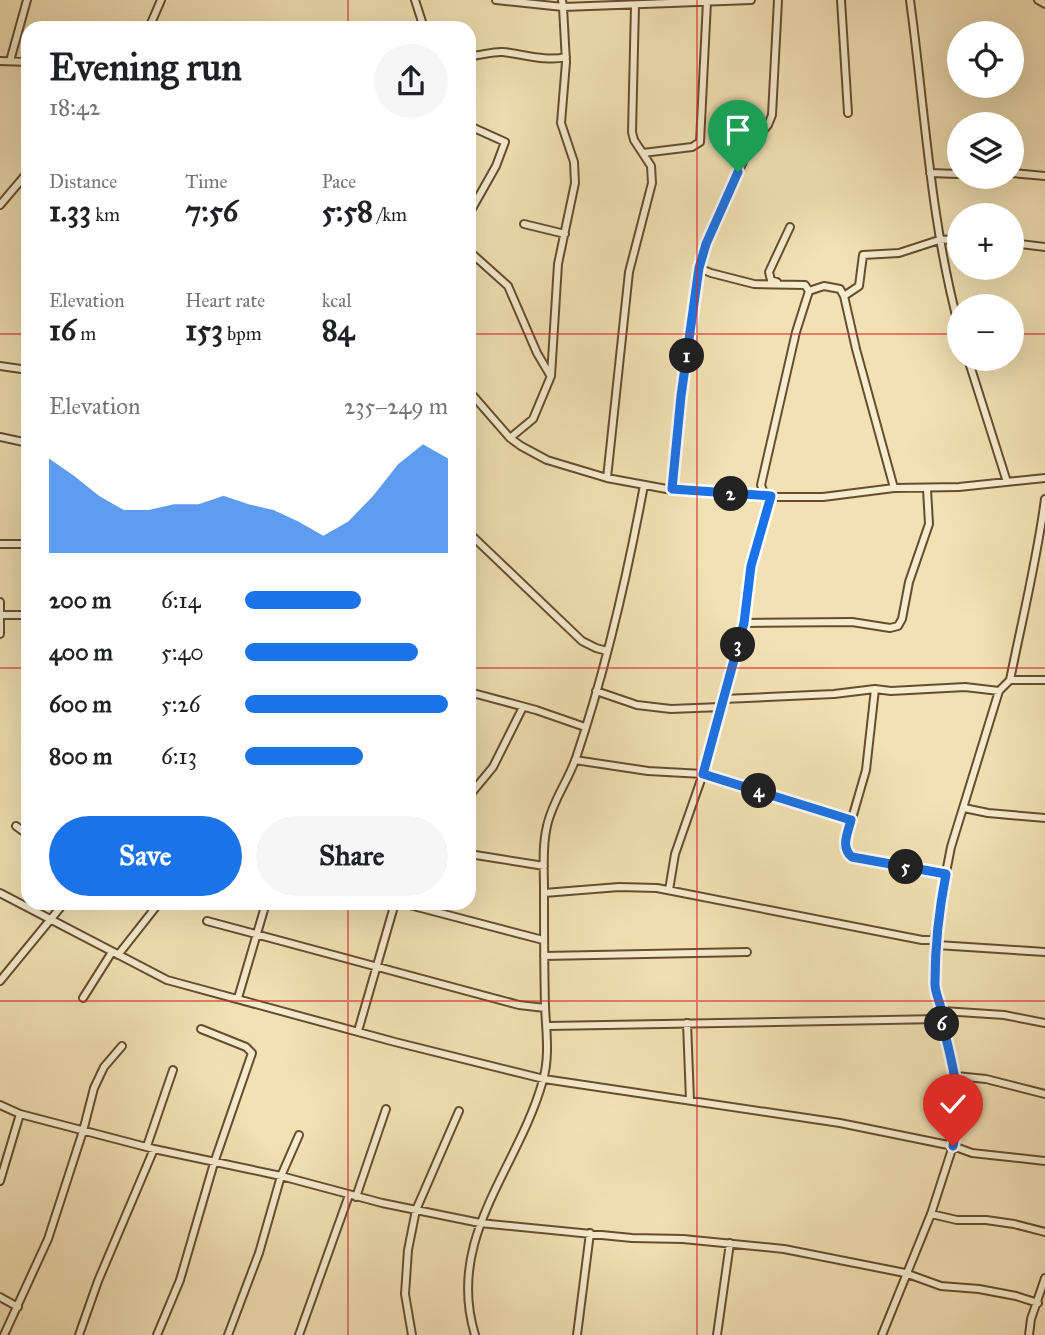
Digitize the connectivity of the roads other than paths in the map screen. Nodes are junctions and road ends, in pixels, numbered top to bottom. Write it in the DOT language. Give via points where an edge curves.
graph roads {
  1 [pos="26,0"];
  2 [pos="161,0"];
  3 [pos="415,0"];
  4 [pos="496,0"];
  5 [pos="751,0"];
  6 [pos="778,0"];
  7 [pos="841,0"];
  8 [pos="910,0"];
  9 [pos="1038,0"];
  10 [pos="707,2"];
  11 [pos="562,4"];
  12 [pos="1045,4"];
  13 [pos="635,6"];
  14 [pos="152,21"];
  15 [pos="422,21"];
  16 [pos="476,56"];
  17 [pos="566,57"];
  18 [pos="0,61"];
  19 [pos="9,61"];
  20 [pos="21,62"];
  21 [pos="848,113"];
  22 [pos="476,129"];
  23 [pos="643,153"];
  24 [pos="930,173"];
  25 [pos="947,174"];
  26 [pos="1024,174"];
  27 [pos="1045,176"];
  28 [pos="21,180"];
  29 [pos="476,202"];
  30 [pos="0,205"];
  31 [pos="524,225"];
  32 [pos="790,227"];
  33 [pos="565,233"];
  34 [pos="939,240"];
  35 [pos="947,240"];
  36 [pos="1024,244"];
  37 [pos="1045,247"];
  38 [pos="476,257"];
  39 [pos="699,268"];
  40 [pos="782,284"];
  41 [pos="809,291"];
  42 [pos="951,294"];
  43 [pos="844,296"];
  44 [pos="0,366"];
  45 [pos="21,369"];
  46 [pos="972,371"];
  47 [pos="551,376"];
  48 [pos="476,399"];
  49 [pos="0,437"];
  50 [pos="510,438"];
  51 [pos="21,442"];
  52 [pos="607,478"];
  53 [pos="1045,478"];
  54 [pos="1007,482"];
  55 [pos="644,485"];
  56 [pos="894,488"];
  57 [pos="672,489"];
  58 [pos="927,489"];
  59 [pos="768,496"];
  60 [pos="1045,499"];
  61 [pos="476,540"];
  62 [pos="0,544"];
  63 [pos="21,544"];
  64 [pos="0,602"];
  65 [pos="1,615"];
  66 [pos="21,615"];
  67 [pos="744,623"];
  68 [pos="0,634"];
  69 [pos="607,651"];
  70 [pos="1010,680"];
  71 [pos="1045,680"];
  72 [pos="875,689"];
  73 [pos="596,691"];
  74 [pos="999,691"];
  75 [pos="476,694"];
  76 [pos="723,699"];
  77 [pos="523,707"];
  78 [pos="721,707"];
  79 [pos="585,727"];
  80 [pos="575,760"];
  81 [pos="703,774"];
  82 [pos="476,788"];
  83 [pos="964,808"];
  84 [pos="1045,817"];
  85 [pos="851,820"];
  86 [pos="16,826"];
  87 [pos="21,830"];
  88 [pos="476,855"];
  89 [pos="544,866"];
  90 [pos="946,874"];
  91 [pos="668,890"];
  92 [pos="0,893"];
  93 [pos="544,893"];
  94 [pos="21,904"];
  95 [pos="33,910"];
  96 [pos="58,910"];
  97 [pos="153,910"];
  98 [pos="264,910"];
  99 [pos="393,910"];
  100 [pos="429,910"];
  101 [pos="51,919"];
  102 [pos="208,921"];
  103 [pos="257,935"];
  104 [pos="543,940"];
  105 [pos="936,942"];
  106 [pos="747,952"];
  107 [pos="1045,952"];
  108 [pos="115,954"];
  109 [pos="544,956"];
  110 [pos="377,967"];
  111 [pos="0,981"];
  112 [pos="83,998"];
  113 [pos="238,998"];
  114 [pos="545,1007"];
  115 [pos="942,1015"];
  116 [pos="687,1023"];
  117 [pos="1045,1023"];
  118 [pos="547,1026"];
  119 [pos="201,1029"];
  120 [pos="358,1031"];
  121 [pos="122,1046"];
  122 [pos="173,1070"];
  123 [pos="956,1076"];
  124 [pos="544,1079"];
  125 [pos="1045,1094"];
  126 [pos="690,1100"];
  127 [pos="0,1105"];
  128 [pos="386,1109"];
  129 [pos="459,1111"];
  130 [pos="20,1114"];
  131 [pos="83,1131"];
  132 [pos="299,1135"];
  133 [pos="953,1146"];
  134 [pos="150,1147"];
  135 [pos="1045,1161"];
  136 [pos="214,1163"];
  137 [pos="281,1176"];
  138 [pos="0,1181"];
  139 [pos="352,1196"];
  140 [pos="416,1210"];
  141 [pos="931,1214"];
  142 [pos="480,1223"];
  143 [pos="1045,1232"];
  144 [pos="590,1233"];
  145 [pos="730,1243"];
  146 [pos="905,1273"];
  147 [pos="1045,1278"];
  148 [pos="0,1297"];
  149 [pos="1038,1303"];
  150 [pos="18,1307"];
  151 [pos="4,1335"];
  152 [pos="79,1335"];
  153 [pos="158,1335"];
  154 [pos="228,1335"];
  155 [pos="299,1335"];
  156 [pos="412,1335"];
  157 [pos="475,1335"];
  158 [pos="577,1335"];
  159 [pos="717,1335"];
  160 [pos="882,1335"];
  161 [pos="1029,1335"];
  1 -- 19 [label="street"];
  2 -- 14 [label="street"];
  3 -- 15 [label="street"];
  4 -- 11 [label="street"];
  5 -- 10 [label="street"];
  6 -- 39 [label="street" via="772,115 751,145"];
  7 -- 21 [label="street"];
  8 -- 24 [label="street"];
  9 -- 12 [label="street"];
  10 -- 13 [label="street"];
  10 -- 23 [label="street" via="700,142"];
  11 -- 13 [label="street"];
  11 -- 17 [label="street"];
  13 -- 23 [label="street" via="632,132"];
  16 -- 17 [label="street" via="500,52"];
  17 -- 33 [label="street" via="561,123 574,162 575,183"];
  18 -- 19 [label="street"];
  19 -- 20 [label="street"];
  22 -- 29 [label="street" via="505,142"];
  23 -- 52 [label="street" via="651,166 652,183 629,272"];
  24 -- 25 [label="street"];
  24 -- 34 [label="street"];
  26 -- 27 [label="street"];
  28 -- 30 [label="street"];
  31 -- 33 [label="street"];
  32 -- 40 [label="street" via="769,272 771,280"];
  33 -- 47 [label="street" via="558,264"];
  34 -- 35 [label="street"];
  34 -- 42 [label="street"];
  34 -- 43 [label="street" via="899,253 863,255 859,286"];
  36 -- 37 [label="street"];
  38 -- 47 [label="street" via="508,285"];
  39 -- 40 [label="street" via="754,284"];
  39 -- 57 [label="street"];
  40 -- 41 [label="street" via="805,285"];
  41 -- 43 [label="street" via="833,287"];
  41 -- 59 [label="street" via="761,485"];
  43 -- 56 [label="street"];
  44 -- 45 [label="street"];
  46 -- 54 [label="street"];
  47 -- 50 [label="street" via="533,419"];
  48 -- 50 [label="street"];
  49 -- 51 [label="street"];
  50 -- 52 [label="street" via="547,460"];
  52 -- 55 [label="street"];
  53 -- 54 [label="street"];
  54 -- 58 [label="street"];
  55 -- 57 [label="street"];
  55 -- 69 [label="street"];
  56 -- 58 [label="street"];
  56 -- 59 [label="street" via="823,497"];
  57 -- 59 [label="street"];
  58 -- 67 [label="street" via="929,524 898,626"];
  59 -- 67 [label="street" via="751,566"];
  60 -- 70 [label="street" via="1031,590"];
  61 -- 69 [label="street" via="582,641"];
  62 -- 63 [label="street"];
  64 -- 65 [label="street"];
  65 -- 66 [label="street"];
  65 -- 68 [label="street"];
  67 -- 76 [label="street"];
  69 -- 73 [label="street"];
  70 -- 71 [label="street"];
  70 -- 74 [label="street"];
  72 -- 74 [label="street"];
  72 -- 76 [label="street"];
  72 -- 85 [label="street" via="866,770"];
  73 -- 78 [label="street" via="637,705"];
  73 -- 79 [label="street"];
  74 -- 83 [label="street"];
  75 -- 77 [label="street"];
  76 -- 78 [label="street"];
  77 -- 79 [label="street"];
  77 -- 82 [label="street" via="493,767"];
  78 -- 81 [label="street"];
  79 -- 80 [label="street"];
  80 -- 81 [label="street"];
  80 -- 89 [label="street" via="547,825"];
  81 -- 85 [label="street"];
  81 -- 91 [label="street" via="675,854"];
  83 -- 84 [label="street"];
  83 -- 90 [label="street"];
  85 -- 90 [label="street" via="845,846 852,857"];
  86 -- 87 [label="street"];
  88 -- 89 [label="street"];
  89 -- 93 [label="street"];
  90 -- 105 [label="street"];
  91 -- 93 [label="street" via="619,887"];
  91 -- 105 [label="street"];
  92 -- 94 [label="street"];
  93 -- 104 [label="street"];
  95 -- 101 [label="street"];
  96 -- 101 [label="street"];
  97 -- 108 [label="street"];
  98 -- 103 [label="street"];
  99 -- 110 [label="street"];
  100 -- 104 [label="street"];
  101 -- 108 [label="street"];
  101 -- 111 [label="street"];
  102 -- 103 [label="street"];
  103 -- 110 [label="street"];
  103 -- 113 [label="street"];
  104 -- 109 [label="street"];
  105 -- 107 [label="street"];
  105 -- 115 [label="street" via="934,986"];
  106 -- 109 [label="street"];
  108 -- 112 [label="street"];
  108 -- 113 [label="street" via="167,980"];
  109 -- 114 [label="street"];
  110 -- 114 [label="street" via="519,1005"];
  110 -- 120 [label="street"];
  113 -- 120 [label="street"];
  114 -- 118 [label="street"];
  115 -- 116 [label="street"];
  115 -- 117 [label="street" via="1004,1015"];
  115 -- 123 [label="street"];
  116 -- 118 [label="street"];
  116 -- 126 [label="street"];
  118 -- 124 [label="street"];
  119 -- 136 [label="street" via="252,1053"];
  120 -- 124 [label="street"];
  121 -- 131 [label="street" via="94,1088"];
  122 -- 134 [label="street"];
  123 -- 125 [label="street"];
  123 -- 133 [label="street" via="958,1120"];
  124 -- 126 [label="street"];
  124 -- 142 [label="street" via="522,1138"];
  126 -- 133 [label="street"];
  127 -- 130 [label="street"];
  128 -- 139 [label="street"];
  129 -- 140 [label="street"];
  130 -- 131 [label="street"];
  130 -- 138 [label="street"];
  131 -- 134 [label="street"];
  131 -- 150 [label="street" via="48,1238"];
  132 -- 137 [label="street"];
  133 -- 135 [label="street" via="972,1153"];
  133 -- 141 [label="street"];
  134 -- 136 [label="street"];
  134 -- 152 [label="street"];
  136 -- 137 [label="street"];
  136 -- 153 [label="street" via="180,1280"];
  137 -- 139 [label="street"];
  137 -- 154 [label="street"];
  139 -- 140 [label="street"];
  139 -- 155 [label="street"];
  140 -- 142 [label="street"];
  140 -- 156 [label="street" via="405,1294"];
  141 -- 143 [label="street"];
  141 -- 146 [label="street"];
  142 -- 144 [label="street"];
  142 -- 157 [label="street" via="468,1276"];
  144 -- 145 [label="street"];
  144 -- 158 [label="street"];
  145 -- 146 [label="street"];
  145 -- 159 [label="street"];
  146 -- 149 [label="street" via="941,1286 979,1289"];
  146 -- 160 [label="street"];
  147 -- 149 [label="street"];
  148 -- 150 [label="street"];
  149 -- 161 [label="street"];
  150 -- 151 [label="street"];
}
